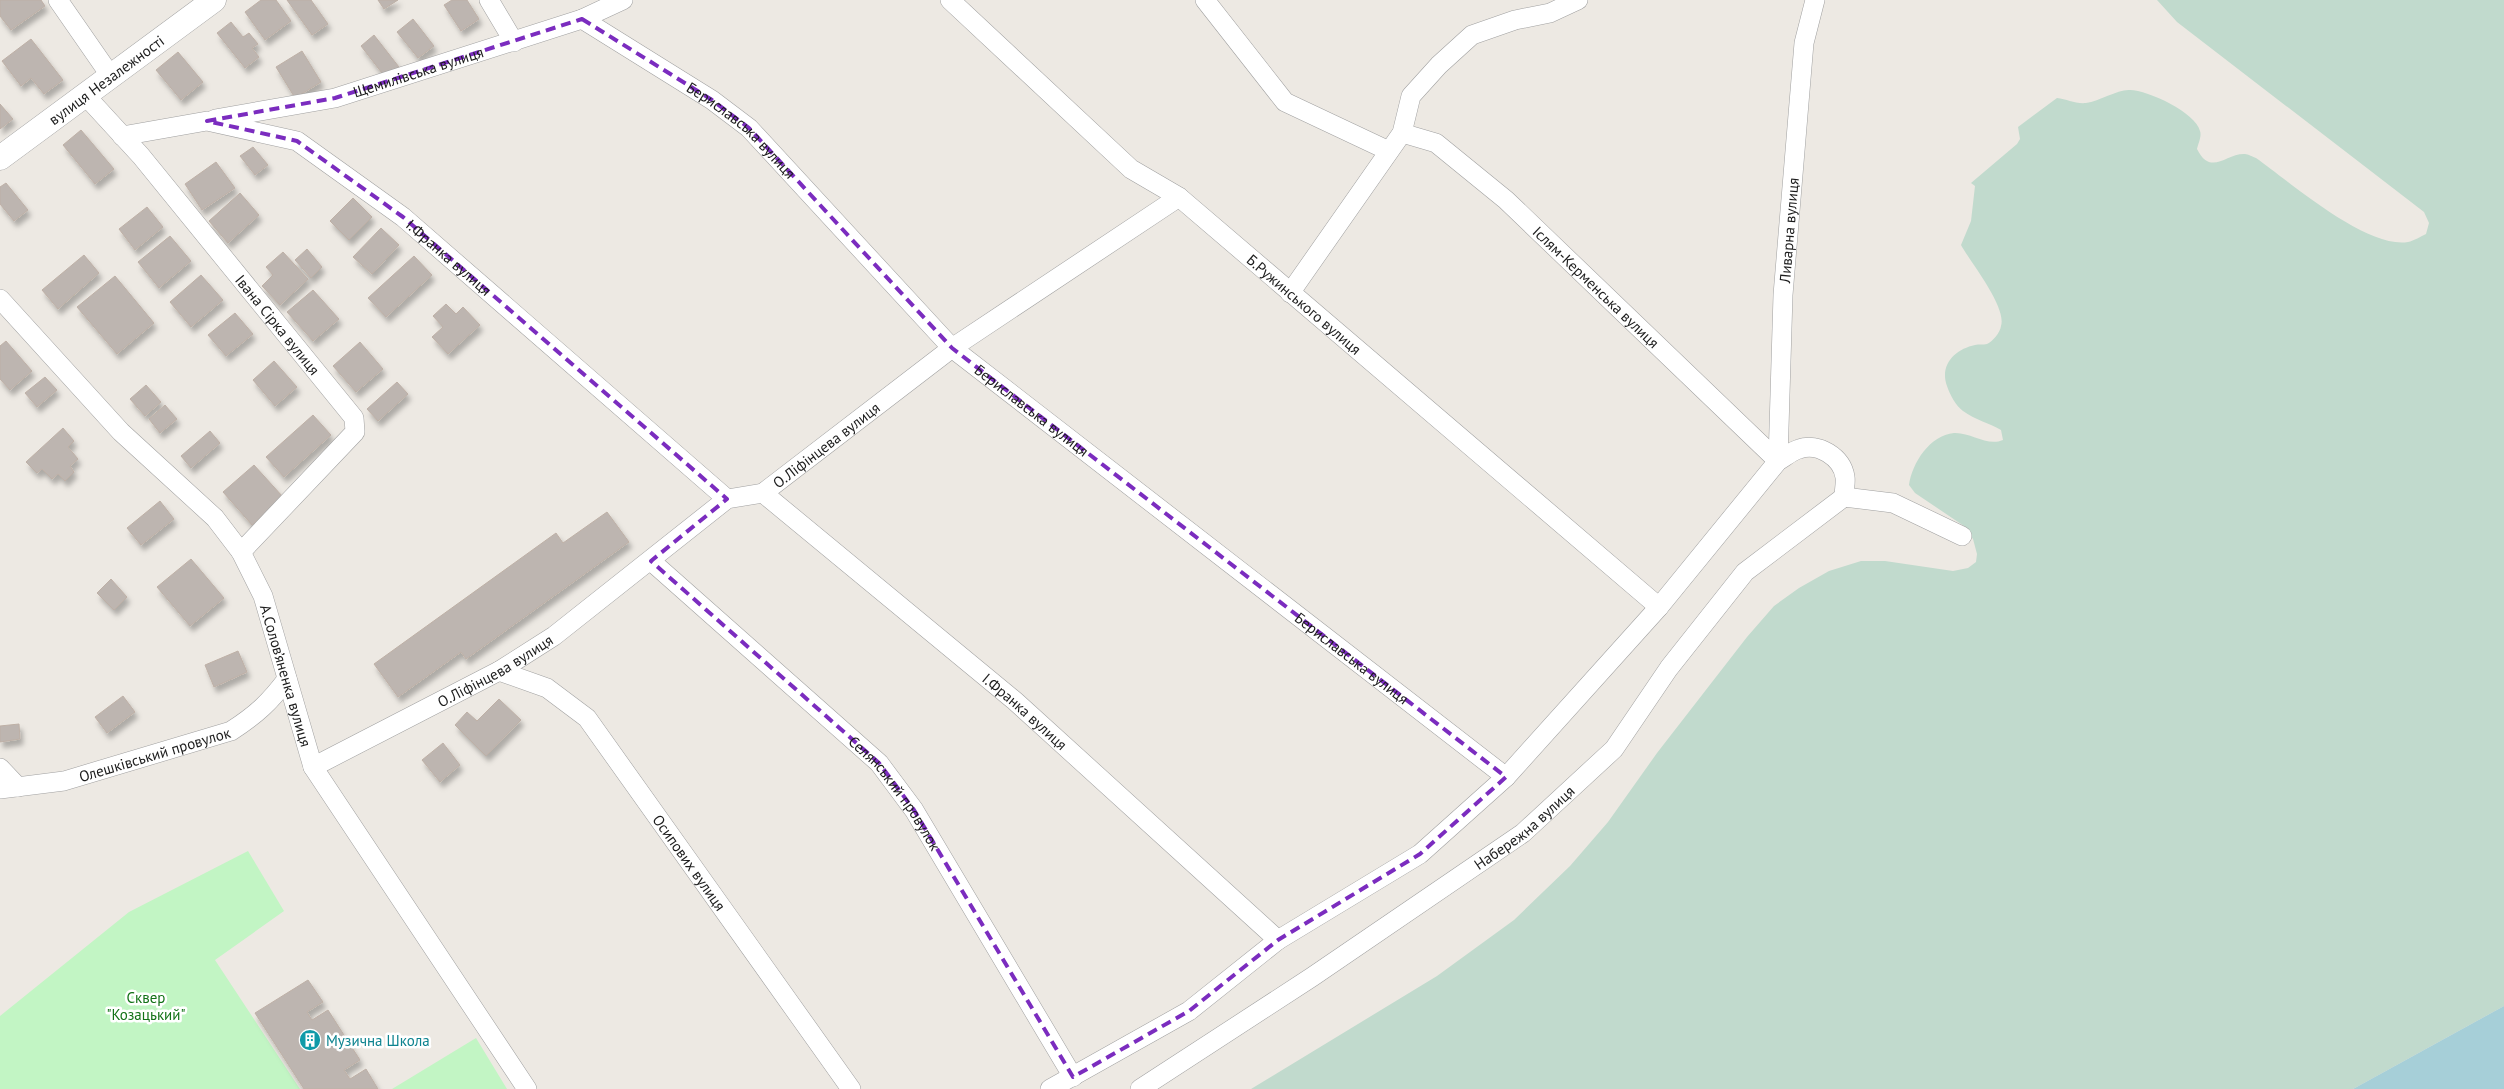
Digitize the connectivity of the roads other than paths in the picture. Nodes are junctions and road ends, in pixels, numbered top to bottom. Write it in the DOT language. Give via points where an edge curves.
graph roads {
  1 [pos="58,0"];
  2 [pos="214,0"];
  3 [pos="489,0"];
  4 [pos="623,0"];
  5 [pos="950,0"];
  6 [pos="1205,0"];
  7 [pos="1578,0"];
  8 [pos="1814,0"];
  9 [pos="582,19"];
  10 [pos="514,42"];
  11 [pos="110,75"];
  12 [pos="85,95"];
  13 [pos="207,121"];
  14 [pos="1402,133"];
  15 [pos="122,136"];
  16 [pos="1389,151"];
  17 [pos="0,158"];
  18 [pos="1178,198"];
  19 [pos="1290,293"];
  20 [pos="0,299"];
  21 [pos="952,348"];
  22 [pos="1778,461"];
  23 [pos="763,493"];
  24 [pos="1844,496"];
  25 [pos="727,499"];
  26 [pos="1962,536"];
  27 [pos="241,552"];
  28 [pos="651,561"];
  29 [pos="1659,606"];
  30 [pos="499,671"];
  31 [pos="287,678"];
  32 [pos="314,767"];
  33 [pos="0,768"];
  34 [pos="1506,777"];
  35 [pos="9,788"];
  36 [pos="1278,940"];
  37 [pos="1073,1077"];
  38 [pos="527,1089"];
  39 [pos="851,1089"];
  40 [pos="1050,1089"];
  41 [pos="1140,1089"];
  1 -- 11 [label="street"];
  2 -- 11 [label="street, вулиця Незалежності"];
  3 -- 10 [label="street"];
  4 -- 9 [label="street, Щемилівська вулиця"];
  5 -- 18 [label="street, Б.Ружинського вулиця" via="1131,168"];
  6 -- 16 [label="street" via="1285,102"];
  7 -- 14 [label="street" via="1550,13 1515,20 1472,35 1438,65 1411,96"];
  8 -- 22 [label="street, Ливарна вулиця" via="1804,43 1783,295"];
  9 -- 10 [label="street, Щемилівська вулиця"];
  9 -- 21 [label="street, Бериславська вулиця" via="712,100 749,128"];
  10 -- 13 [label="street, Щемилівська вулиця" via="335,98"];
  11 -- 12 [label="street, вулиця Незалежності"];
  12 -- 15 [label="street, Івана Сірка вулиця"];
  12 -- 17 [label="street, вулиця Незалежності"];
  13 -- 15 [label="street, І.Франка вулиця"];
  13 -- 25 [label="street, І.Франка вулиця" via="297,141 403,217"];
  14 -- 16 [label="street"];
  14 -- 22 [label="street, Іслям-Керменська вулиця" via="1436,143 1506,200"];
  15 -- 27 [label="street, Івана Сірка вулиця" via="354,418 355,432"];
  16 -- 19 [label="street"];
  18 -- 19 [label="street, Б.Ружинського вулиця"];
  18 -- 21 [label="street, О.Ліфінцева вулиця"];
  19 -- 29 [label="street, Б.Ружинського вулиця"];
  20 -- 27 [label="street, А.Солов’яненка вулиця" via="121,432 215,518"];
  21 -- 23 [label="street, О.Ліфінцева вулиця"];
  21 -- 34 [label="street, Бериславська вулиця"];
  22 -- 24 [label="street" via="1806,447 1824,450 1842,468"];
  22 -- 29 [label="street"];
  23 -- 25 [label="street, О.Ліфінцева вулиця"];
  23 -- 36 [label="street, І.Франка вулиця" via="1014,701"];
  24 -- 26 [label="street" via="1893,503"];
  24 -- 41 [label="street, Набережна вулиця" via="1745,572 1668,668 1614,749 1523,833"];
  25 -- 28 [label="street, О.Ліфінцева вулиця"];
  27 -- 31 [label="street, А.Солов’яненка вулиця" via="263,596"];
  28 -- 30 [label="street, О.Ліфінцева вулиця" via="554,636"];
  28 -- 37 [label="street, Селянський провулок" via="878,763 914,810"];
  29 -- 34 [label="street"];
  30 -- 32 [label="street, О.Ліфінцева вулиця"];
  30 -- 39 [label="street, Осипових вулиця" via="548,688 587,718"];
  31 -- 32 [label="street, А.Солов’яненка вулиця"];
  31 -- 35 [label="street, Олешківський провулок" via="271,701 231,731 64,781"];
  32 -- 38 [label="street, А.Солов’яненка вулиця"];
  33 -- 35 [label="street"];
  34 -- 36 [label="street" via="1420,854"];
  36 -- 37 [label="street" via="1188,1011"];
  37 -- 40 [label="street"];
}
